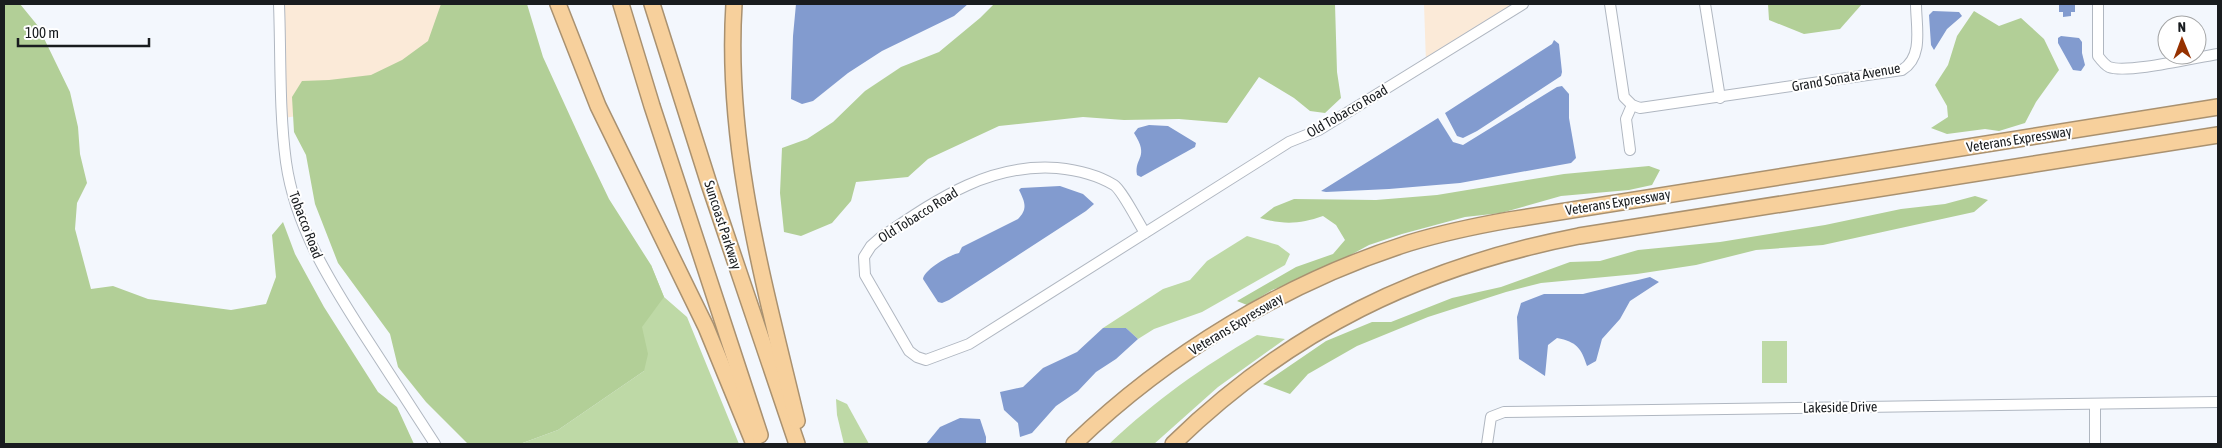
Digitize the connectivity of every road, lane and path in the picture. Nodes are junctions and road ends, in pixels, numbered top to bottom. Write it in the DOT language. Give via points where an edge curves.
graph roads {
  1 [pos="279,4"];
  2 [pos="558,4"];
  3 [pos="621,4"];
  4 [pos="652,4"];
  5 [pos="734,4"];
  6 [pos="1523,4"];
  7 [pos="1610,4"];
  8 [pos="1705,4"];
  9 [pos="1916,4"];
  10 [pos="2098,4"];
  11 [pos="2218,54"];
  12 [pos="1720,98"];
  13 [pos="1632,105"];
  14 [pos="2218,107"];
  15 [pos="2218,135"];
  16 [pos="1630,150"];
  17 [pos="1145,233"];
  18 [pos="2218,402"];
  19 [pos="2095,404"];
  20 [pos="435,444"];
  21 [pos="754,444"];
  22 [pos="763,444"];
  23 [pos="797,444"];
  24 [pos="803,444"];
  25 [pos="1074,444"];
  26 [pos="1173,444"];
  27 [pos="1486,444"];
  28 [pos="2095,444"];
  1 -- 20 [label="street, Tobacco Road" via="284,144 299,216 334,288"];
  2 -- 21 [label="highway" via="598,106 706,327"];
  3 -- 22 [label="highway"];
  4 -- 23 [label="highway, Suncoast Parkway"];
  5 -- 24 [label="highway" via="735,106 745,193 754,244"];
  6 -- 17 [label="street, Old Tobacco Road" via="1319,130 1289,142"];
  7 -- 13 [label="street" via="1624,97"];
  8 -- 12 [label="street"];
  9 -- 12 [label="street, Grand Sonata Avenue" via="1915,56 1902,70"];
  10 -- 11 [label="street" via="2098,56 2110,67 2122,69"];
  12 -- 13 [label="street, Grand Sonata Avenue" via="1640,108"];
  13 -- 16 [label="street" via="1626,119"];
  14 -- 25 [label="highway, Veterans Expressway" via="1509,220 1425,238 1334,271 1249,314 1131,394"];
  15 -- 26 [label="highway, Veterans Expressway" via="1579,236 1502,253 1415,283 1328,326 1269,363"];
  17 -- 17 [label="street, Old Tobacco Road" via="1116,186 1082,170 1038,167 1005,171 963,187 880,238 864,257 865,275 909,351 926,360 970,344"];
  18 -- 19 [label="street, Lakeside Drive"];
  19 -- 27 [label="street, Lakeside Drive" via="1504,412 1491,417"];
  19 -- 28 [label="street"];
}
